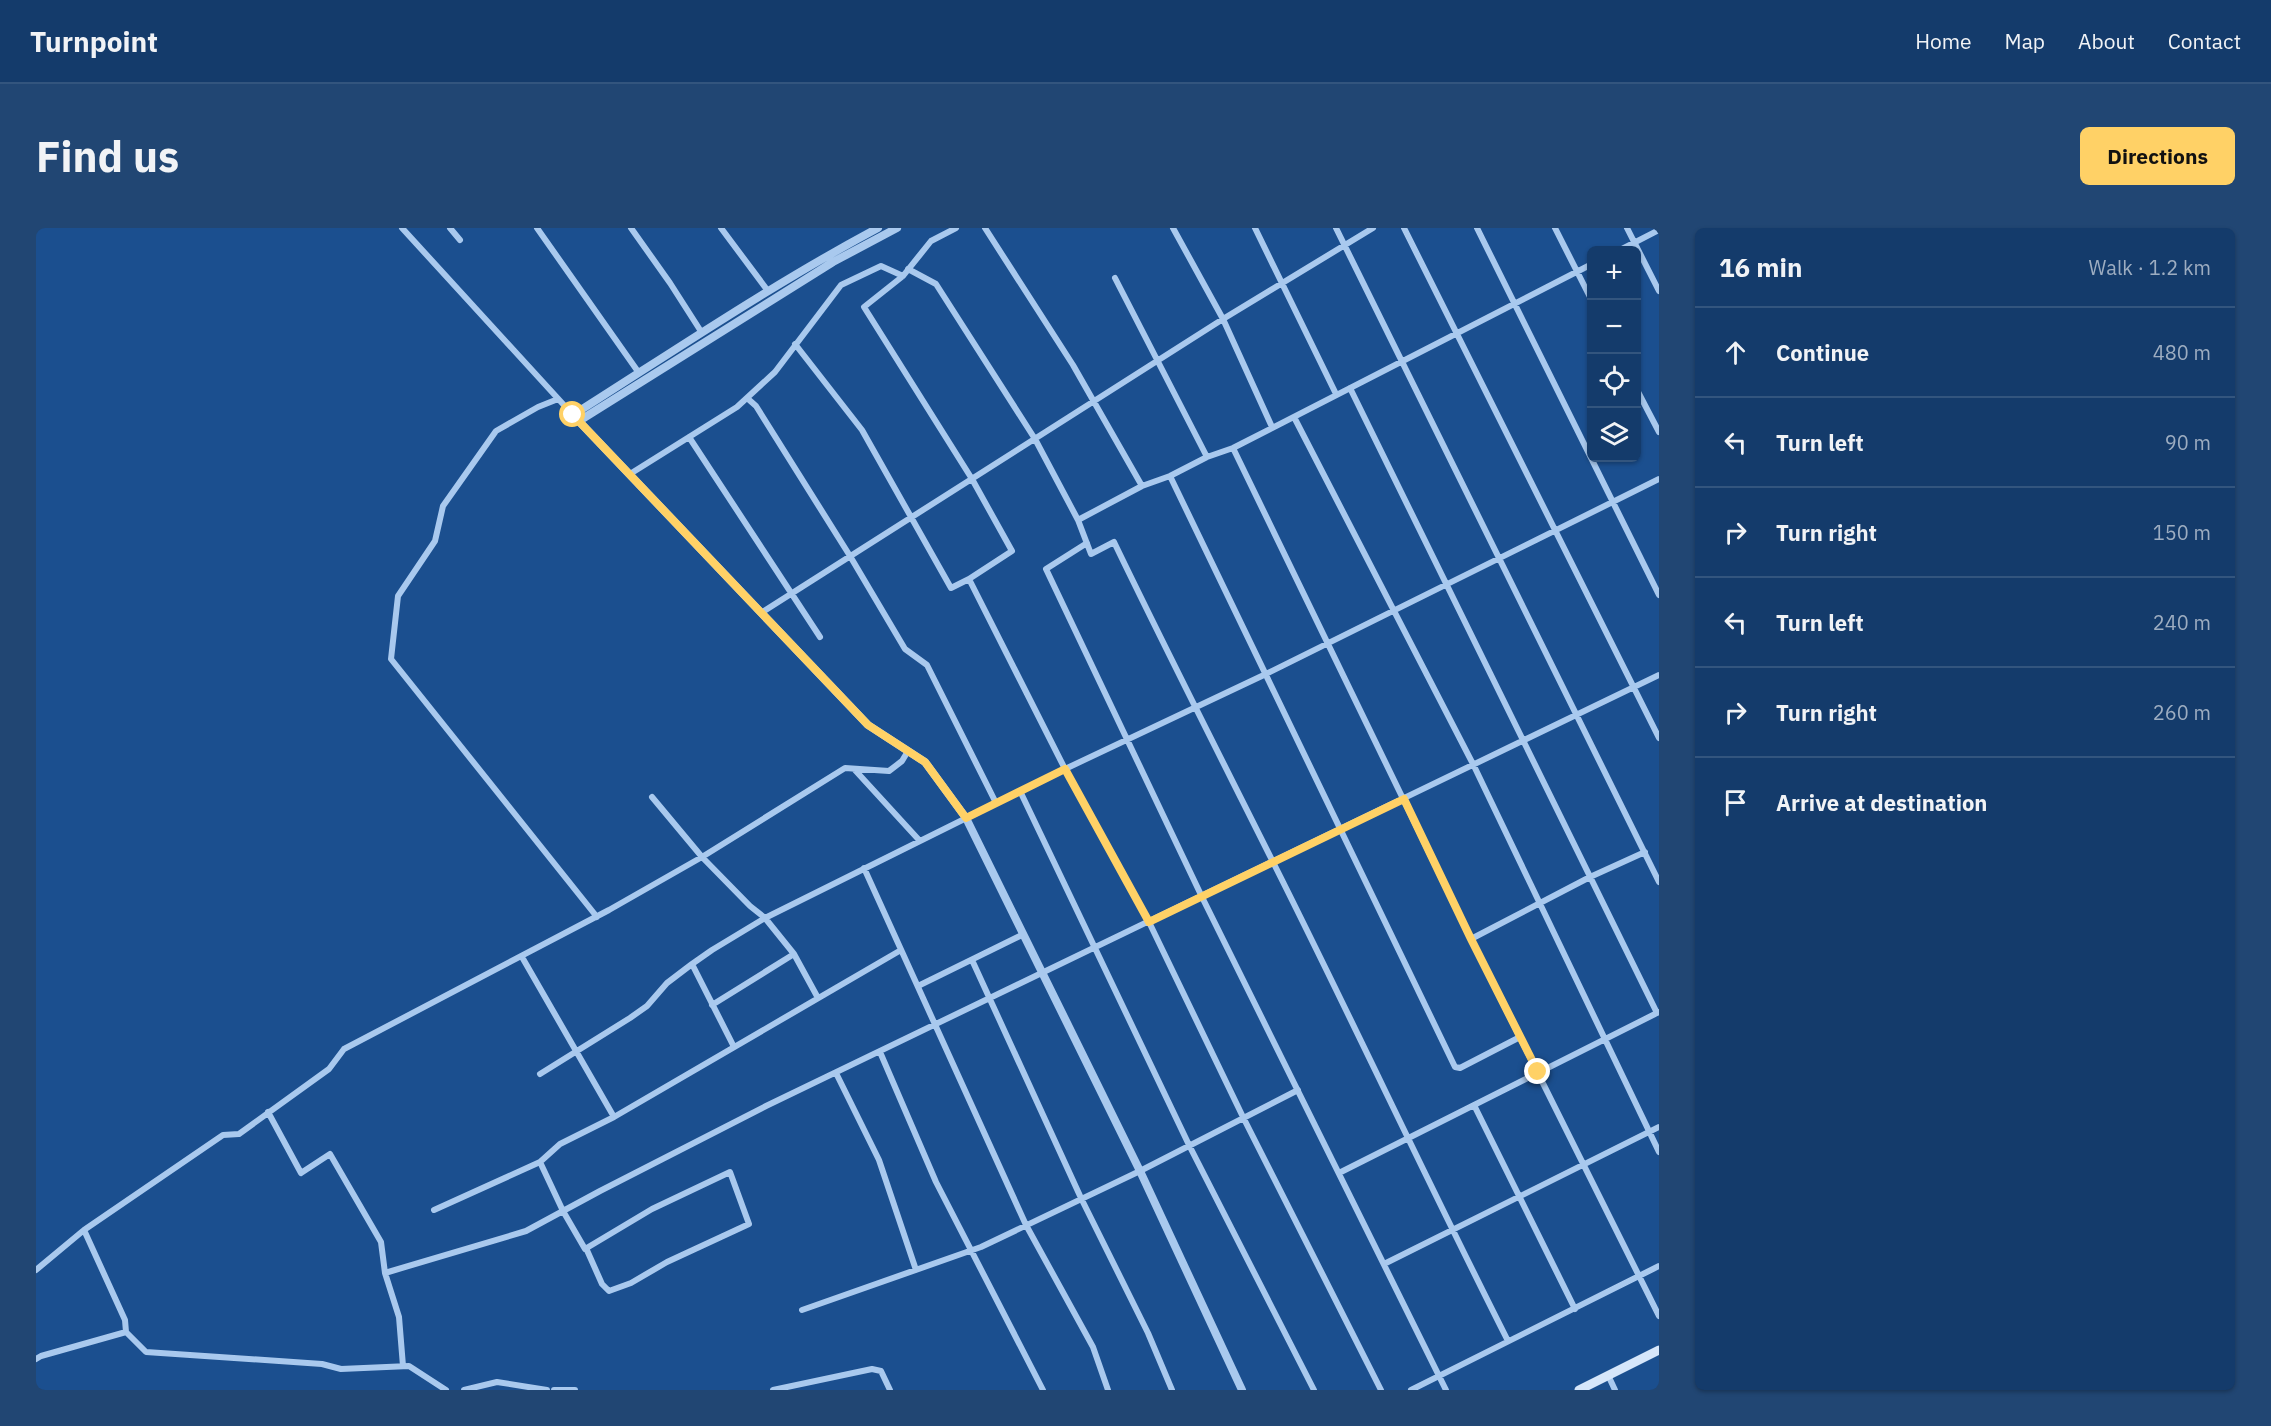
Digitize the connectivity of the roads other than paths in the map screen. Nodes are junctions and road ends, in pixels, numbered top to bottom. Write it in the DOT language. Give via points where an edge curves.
graph roads {
  1 [pos="402,228"];
  2 [pos="450,228"];
  3 [pos="537,228"];
  4 [pos="631,228"];
  5 [pos="721,228"];
  6 [pos="878,228"];
  7 [pos="897,228"];
  8 [pos="956,228"];
  9 [pos="985,228"];
  10 [pos="1173,228"];
  11 [pos="1255,228"];
  12 [pos="1336,228"];
  13 [pos="1373,228"];
  14 [pos="1404,228"];
  15 [pos="1477,228"];
  16 [pos="1555,228"];
  17 [pos="1627,228"];
  18 [pos="1659,230"];
  19 [pos="460,240"];
  20 [pos="1635,243"];
  21 [pos="1345,245"];
  22 [pos="1629,246"];
  23 [pos="1587,266"];
  24 [pos="908,269"];
  25 [pos="1576,272"];
  26 [pos="903,276"];
  27 [pos="1115,278"];
  28 [pos="1283,282"];
  29 [pos="768,291"];
  30 [pos="1659,291"];
  31 [pos="1591,300"];
  32 [pos="1515,304"];
  33 [pos="1223,319"];
  34 [pos="702,333"];
  35 [pos="1457,334"];
  36 [pos="795,344"];
  37 [pos="1157,361"];
  38 [pos="1403,362"];
  39 [pos="639,373"];
  40 [pos="1350,387"];
  41 [pos="1336,394"];
  42 [pos="747,398"];
  43 [pos="1641,398"];
  44 [pos="558,399"];
  45 [pos="1094,402"];
  46 [pos="1294,417"];
  47 [pos="576,418"];
  48 [pos="1272,427"];
  49 [pos="1659,432"];
  50 [pos="689,437"];
  51 [pos="1035,439"];
  52 [pos="1233,448"];
  53 [pos="1207,457"];
  54 [pos="630,474"];
  55 [pos="1170,476"];
  56 [pos="972,479"];
  57 [pos="1659,479"];
  58 [pos="1142,486"];
  59 [pos="1613,502"];
  60 [pos="911,518"];
  61 [pos="1078,520"];
  62 [pos="1555,531"];
  63 [pos="1087,543"];
  64 [pos="850,556"];
  65 [pos="1500,558"];
  66 [pos="969,579"];
  67 [pos="1447,584"];
  68 [pos="792,593"];
  69 [pos="1659,595"];
  70 [pos="1394,612"];
  71 [pos="761,613"];
  72 [pos="820,637"];
  73 [pos="1328,643"];
  74 [pos="1266,674"];
  75 [pos="1659,675"];
  76 [pos="1634,688"];
  77 [pos="1194,708"];
  78 [pos="1578,715"];
  79 [pos="1659,738"];
  80 [pos="1126,739"];
  81 [pos="1524,741"];
  82 [pos="908,751"];
  83 [pos="1473,766"];
  84 [pos="854,768"];
  85 [pos="1065,769"];
  86 [pos="1020,791"];
  87 [pos="652,797"];
  88 [pos="1404,799"];
  89 [pos="996,802"];
  90 [pos="966,818"];
  91 [pos="1341,830"];
  92 [pos="919,840"];
  93 [pos="1645,852"];
  94 [pos="702,857"];
  95 [pos="1274,862"];
  96 [pos="864,868"];
  97 [pos="1590,877"];
  98 [pos="1659,882"];
  99 [pos="1202,897"];
  100 [pos="1539,904"];
  101 [pos="597,917"];
  102 [pos="765,918"];
  103 [pos="1149,922"];
  104 [pos="1022,935"];
  105 [pos="1471,939"];
  106 [pos="1094,948"];
  107 [pos="901,950"];
  108 [pos="794,954"];
  109 [pos="522,957"];
  110 [pos="972,960"];
  111 [pos="692,964"];
  112 [pos="1041,974"];
  113 [pos="918,986"];
  114 [pos="818,998"];
  115 [pos="989,999"];
  116 [pos="712,1005"];
  117 [pos="1658,1013"];
  118 [pos="935,1026"];
  119 [pos="1520,1037"];
  120 [pos="1604,1038"];
  121 [pos="734,1047"];
  122 [pos="578,1051"];
  123 [pos="880,1052"];
  124 [pos="836,1072"];
  125 [pos="1538,1072"];
  126 [pos="540,1074"];
  127 [pos="1298,1090"];
  128 [pos="1474,1105"];
  129 [pos="268,1112"];
  130 [pos="614,1117"];
  131 [pos="1243,1117"];
  132 [pos="1659,1127"];
  133 [pos="1649,1132"];
  134 [pos="1408,1138"];
  135 [pos="1189,1145"];
  136 [pos="1659,1152"];
  137 [pos="540,1162"];
  138 [pos="1583,1164"];
  139 [pos="1140,1171"];
  140 [pos="1339,1173"];
  141 [pos="1521,1197"];
  142 [pos="1081,1198"];
  143 [pos="434,1210"];
  144 [pos="563,1211"];
  145 [pos="1026,1225"];
  146 [pos="84,1230"];
  147 [pos="1452,1231"];
  148 [pos="586,1248"];
  149 [pos="970,1251"];
  150 [pos="1384,1264"];
  151 [pos="1659,1266"];
  152 [pos="36,1270"];
  153 [pos="916,1270"];
  154 [pos="385,1273"];
  155 [pos="1638,1276"];
  156 [pos="1575,1309"];
  157 [pos="802,1310"];
  158 [pos="1659,1316"];
  159 [pos="126,1332"];
  160 [pos="1508,1341"];
  161 [pos="1659,1350"];
  162 [pos="36,1359"];
  163 [pos="403,1366"];
  164 [pos="1608,1375"];
  165 [pos="1439,1376"];
  166 [pos="446,1390"];
  167 [pos="464,1390"];
  168 [pos="547,1390"];
  169 [pos="554,1390"];
  170 [pos="575,1390"];
  171 [pos="772,1390"];
  172 [pos="890,1390"];
  173 [pos="1043,1390"];
  174 [pos="1108,1390"];
  175 [pos="1172,1390"];
  176 [pos="1242,1390"];
  177 [pos="1314,1390"];
  178 [pos="1381,1390"];
  179 [pos="1411,1390"];
  180 [pos="1446,1390"];
  181 [pos="1579,1390"];
  182 [pos="1615,1390"];
  1 -- 44 [label="street"];
  2 -- 19 [label="street"];
  3 -- 39 [label="street"];
  4 -- 34 [label="street"];
  5 -- 29 [label="street"];
  6 -- 29 [label="street"];
  7 -- 47 [label="street" via="832,262"];
  8 -- 24 [label="street" via="931,242"];
  9 -- 45 [label="street"];
  10 -- 33 [label="street"];
  11 -- 28 [label="street"];
  12 -- 21 [label="street"];
  13 -- 21 [label="street"];
  14 -- 35 [label="street"];
  15 -- 32 [label="street"];
  16 -- 25 [label="street"];
  17 -- 20 [label="street"];
  18 -- 20 [label="street"];
  20 -- 22 [label="street"];
  20 -- 30 [label="street"];
  21 -- 28 [label="street"];
  21 -- 38 [label="street"];
  23 -- 25 [label="street"];
  24 -- 26 [label="street"];
  24 -- 51 [label="street" via="936,284"];
  25 -- 31 [label="street"];
  25 -- 32 [label="street"];
  26 -- 36 [label="street" via="881,266 842,285"];
  26 -- 56 [label="street" via="864,307"];
  27 -- 37 [label="street"];
  28 -- 33 [label="street"];
  28 -- 41 [label="street"];
  29 -- 34 [label="street"];
  32 -- 35 [label="street"];
  32 -- 59 [label="street"];
  33 -- 37 [label="street"];
  33 -- 48 [label="street"];
  34 -- 39 [label="street"];
  35 -- 38 [label="street"];
  35 -- 62 [label="street"];
  36 -- 42 [label="street" via="775,372"];
  36 -- 60 [label="street" via="862,430"];
  37 -- 45 [label="street"];
  37 -- 53 [label="street"];
  38 -- 40 [label="street"];
  38 -- 65 [label="street"];
  39 -- 47 [label="street"];
  40 -- 41 [label="street"];
  40 -- 67 [label="street"];
  41 -- 46 [label="street"];
  42 -- 50 [label="street"];
  42 -- 64 [label="street" via="756,406"];
  43 -- 49 [label="street"];
  44 -- 47 [label="street"];
  44 -- 101 [label="street" via="496,431 443,506 435,541 398,596 391,659"];
  45 -- 51 [label="street"];
  45 -- 58 [label="street"];
  46 -- 48 [label="street"];
  46 -- 70 [label="street"];
  47 -- 54 [label="street"];
  48 -- 52 [label="street"];
  50 -- 54 [label="street"];
  50 -- 68 [label="street"];
  51 -- 56 [label="street"];
  51 -- 61 [label="street"];
  52 -- 53 [label="street"];
  52 -- 73 [label="street"];
  53 -- 55 [label="street"];
  54 -- 71 [label="street"];
  55 -- 58 [label="street"];
  55 -- 74 [label="street"];
  56 -- 60 [label="street"];
  56 -- 66 [label="street" via="1012,552"];
  57 -- 59 [label="street"];
  58 -- 61 [label="street"];
  59 -- 62 [label="street"];
  59 -- 69 [label="street"];
  60 -- 64 [label="street"];
  60 -- 66 [label="street" via="951,588"];
  61 -- 63 [label="street"];
  62 -- 65 [label="street"];
  62 -- 76 [label="street"];
  63 -- 77 [label="street" via="1091,554 1114,543"];
  63 -- 80 [label="street" via="1046,569"];
  64 -- 68 [label="street"];
  64 -- 89 [label="street" via="905,649 927,664"];
  65 -- 67 [label="street"];
  65 -- 78 [label="street"];
  66 -- 85 [label="street"];
  67 -- 70 [label="street"];
  67 -- 81 [label="street"];
  68 -- 71 [label="street"];
  68 -- 72 [label="street"];
  70 -- 73 [label="street"];
  70 -- 83 [label="street"];
  71 -- 82 [label="street" via="868,725"];
  73 -- 74 [label="street"];
  73 -- 88 [label="street"];
  74 -- 77 [label="street"];
  74 -- 91 [label="street"];
  75 -- 76 [label="street"];
  76 -- 78 [label="street"];
  76 -- 79 [label="street"];
  77 -- 80 [label="street"];
  77 -- 95 [label="street"];
  78 -- 81 [label="street"];
  78 -- 93 [label="street"];
  80 -- 85 [label="street"];
  80 -- 99 [label="street"];
  81 -- 83 [label="street"];
  81 -- 97 [label="street"];
  82 -- 84 [label="street" via="889,771"];
  82 -- 90 [label="street" via="925,762"];
  83 -- 88 [label="street"];
  83 -- 100 [label="street"];
  84 -- 92 [label="street"];
  84 -- 94 [label="street" via="845,768"];
  85 -- 86 [label="street"];
  85 -- 103 [label="street"];
  86 -- 89 [label="street"];
  86 -- 106 [label="street"];
  87 -- 94 [label="street"];
  88 -- 91 [label="street"];
  88 -- 105 [label="street"];
  89 -- 90 [label="street"];
  90 -- 92 [label="street"];
  90 -- 104 [label="street"];
  91 -- 95 [label="street"];
  91 -- 119 [label="street" via="1455,1067 1460,1068"];
  92 -- 96 [label="street"];
  93 -- 97 [label="street"];
  93 -- 98 [label="street"];
  94 -- 101 [label="street"];
  94 -- 102 [label="street"];
  95 -- 99 [label="street"];
  95 -- 134 [label="street"];
  96 -- 102 [label="street"];
  96 -- 107 [label="street"];
  97 -- 100 [label="street"];
  97 -- 117 [label="street"];
  99 -- 103 [label="street"];
  99 -- 127 [label="street"];
  100 -- 105 [label="street"];
  100 -- 120 [label="street"];
  101 -- 109 [label="street"];
  102 -- 108 [label="street"];
  102 -- 111 [label="street"];
  103 -- 106 [label="street"];
  103 -- 131 [label="street"];
  104 -- 110 [label="street"];
  104 -- 112 [label="street"];
  105 -- 119 [label="street"];
  106 -- 112 [label="street"];
  106 -- 135 [label="street"];
  107 -- 113 [label="street"];
  107 -- 114 [label="street"];
  108 -- 114 [label="street"];
  108 -- 116 [label="street"];
  109 -- 122 [label="street"];
  109 -- 129 [label="street" via="344,1049 329,1069"];
  110 -- 113 [label="street"];
  110 -- 115 [label="street"];
  111 -- 116 [label="street"];
  111 -- 122 [label="street" via="638,1012"];
  112 -- 115 [label="street"];
  112 -- 139 [label="street"];
  113 -- 118 [label="street"];
  114 -- 121 [label="street"];
  115 -- 118 [label="street"];
  115 -- 142 [label="street"];
  116 -- 121 [label="street"];
  117 -- 120 [label="street"];
  118 -- 123 [label="street"];
  118 -- 145 [label="street"];
  119 -- 125 [label="street"];
  120 -- 125 [label="street"];
  120 -- 133 [label="street"];
  121 -- 130 [label="street"];
  122 -- 126 [label="street"];
  122 -- 130 [label="street"];
  123 -- 124 [label="street"];
  123 -- 149 [label="street"];
  124 -- 144 [label="street"];
  124 -- 153 [label="street" via="879,1160"];
  125 -- 128 [label="street"];
  125 -- 138 [label="street"];
  127 -- 131 [label="street"];
  127 -- 140 [label="street"];
  128 -- 134 [label="street"];
  128 -- 141 [label="street"];
  129 -- 146 [label="street" via="239,1134 223,1135"];
  129 -- 154 [label="street" via="301,1173 330,1154 381,1242"];
  130 -- 137 [label="street" via="560,1144"];
  131 -- 135 [label="street"];
  131 -- 178 [label="street"];
  132 -- 133 [label="street"];
  133 -- 136 [label="street"];
  133 -- 138 [label="street"];
  134 -- 140 [label="street"];
  134 -- 147 [label="street"];
  135 -- 139 [label="street"];
  135 -- 177 [label="street"];
  137 -- 143 [label="street"];
  137 -- 144 [label="street"];
  138 -- 141 [label="street"];
  138 -- 155 [label="street"];
  139 -- 142 [label="street"];
  139 -- 176 [label="street"];
  140 -- 150 [label="street"];
  141 -- 147 [label="street"];
  141 -- 156 [label="street"];
  142 -- 145 [label="street"];
  142 -- 175 [label="street"];
  144 -- 148 [label="street"];
  144 -- 154 [label="street" via="526,1231"];
  145 -- 149 [label="street"];
  145 -- 174 [label="street" via="1093,1347"];
  146 -- 152 [label="street"];
  146 -- 159 [label="street" via="125,1320"];
  147 -- 150 [label="street"];
  147 -- 160 [label="street"];
  148 -- 148 [label="street" via="652,1209 730,1172 749,1224 609,1291"];
  149 -- 153 [label="street"];
  149 -- 173 [label="street"];
  150 -- 165 [label="street"];
  151 -- 155 [label="street"];
  153 -- 157 [label="street"];
  154 -- 163 [label="street" via="399,1317"];
  155 -- 156 [label="street"];
  155 -- 158 [label="street"];
  156 -- 160 [label="street"];
  159 -- 162 [label="street"];
  159 -- 163 [label="street" via="146,1352 322,1364 341,1370"];
  160 -- 165 [label="street"];
  161 -- 164 [label="main road"];
  163 -- 166 [label="street"];
  164 -- 181 [label="main road"];
  164 -- 182 [label="street"];
  165 -- 179 [label="street"];
  165 -- 180 [label="street"];
  167 -- 168 [label="street" via="497,1382"];
  169 -- 170 [label="street"];
  171 -- 172 [label="street" via="872,1370 881,1371"];
}
